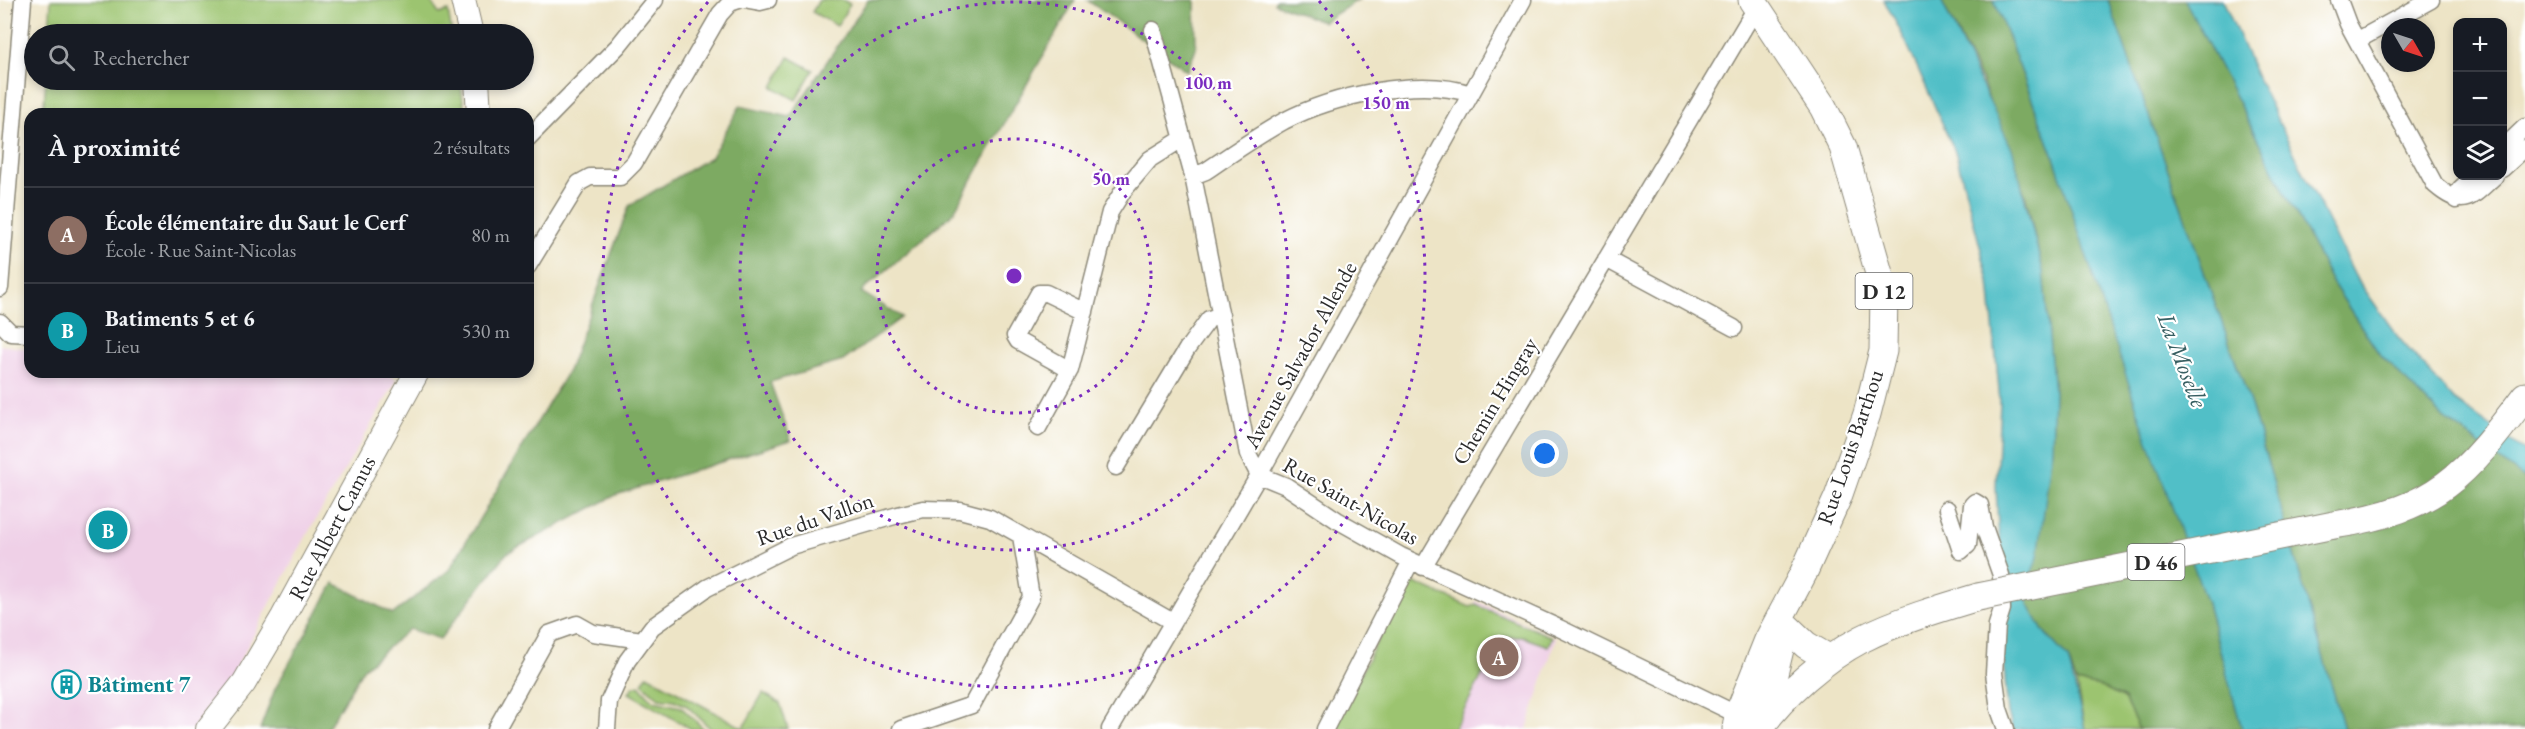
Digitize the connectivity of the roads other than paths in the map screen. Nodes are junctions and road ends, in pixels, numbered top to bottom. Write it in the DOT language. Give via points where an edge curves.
graph roads {
  1 [pos="23,0"];
  2 [pos="463,0"];
  3 [pos="656,0"];
  4 [pos="739,0"];
  5 [pos="749,0"];
  6 [pos="768,0"];
  7 [pos="1523,0"];
  8 [pos="2339,0"];
  9 [pos="2431,0"];
  10 [pos="1754,7"];
  11 [pos="469,24"];
  12 [pos="1153,30"];
  13 [pos="2358,40"];
  14 [pos="477,90"];
  15 [pos="1471,94"];
  16 [pos="478,108"];
  17 [pos="2525,128"];
  18 [pos="534,132"];
  19 [pos="1182,139"];
  20 [pos="2507,144"];
  21 [pos="2525,148"];
  22 [pos="2507,164"];
  23 [pos="1193,176"];
  24 [pos="2470,180"];
  25 [pos="2490,180"];
  26 [pos="2456,200"];
  27 [pos="534,256"];
  28 [pos="1606,258"];
  29 [pos="0,288"];
  30 [pos="1085,312"];
  31 [pos="1221,315"];
  32 [pos="0,322"];
  33 [pos="1734,328"];
  34 [pos="24,334"];
  35 [pos="1070,370"];
  36 [pos="414,378"];
  37 [pos="2517,413"];
  38 [pos="1038,428"];
  39 [pos="1116,467"];
  40 [pos="1259,476"];
  41 [pos="1947,509"];
  42 [pos="1021,536"];
  43 [pos="1417,564"];
  44 [pos="1791,596"];
  45 [pos="1171,621"];
  46 [pos="1901,624"];
  47 [pos="1786,626"];
  48 [pos="642,640"];
  49 [pos="1830,659"];
  50 [pos="244,683"];
  51 [pos="1758,722"];
  52 [pos="208,729"];
  53 [pos="226,729"];
  54 [pos="496,729"];
  55 [pos="607,729"];
  56 [pos="901,729"];
  57 [pos="1110,729"];
  58 [pos="1325,729"];
  59 [pos="2006,729"];
  1 -- 29 [label="street"];
  2 -- 11 [label="street"];
  3 -- 18 [label="street" via="618,46"];
  4 -- 27 [label="street" via="720,14 634,163 620,177 590,177 579,183"];
  5 -- 6 [label="street"];
  7 -- 15 [label="street, Avenue Salvador Allende"];
  8 -- 13 [label="street"];
  9 -- 13 [label="street"];
  10 -- 28 [label="street, Chemin Hingray"];
  10 -- 44 [label="main road, Rue Louis Barthou / D 12" via="1823,107 1843,147 1884,291 1883,351 1867,414 1838,497"];
  12 -- 19 [label="street, Rue Saint-Nicolas"];
  13 -- 26 [label="street" via="2435,185"];
  14 -- 16 [label="street"];
  15 -- 23 [label="street" via="1450,87 1426,87 1383,90 1340,100 1286,120"];
  15 -- 40 [label="street, Avenue Salvador Allende"];
  17 -- 20 [label="street"];
  19 -- 23 [label="street, Rue Saint-Nicolas"];
  19 -- 30 [label="street" via="1150,159 1110,212"];
  21 -- 22 [label="street"];
  23 -- 31 [label="street, Rue Saint-Nicolas"];
  24 -- 26 [label="street"];
  25 -- 26 [label="street" via="2469,199"];
  28 -- 33 [label="street"];
  28 -- 43 [label="street, Chemin Hingray"];
  30 -- 35 [label="street"];
  30 -- 35 [label="street" via="1039,293 1015,336"];
  31 -- 39 [label="street" via="1209,319 1187,349"];
  31 -- 40 [label="street, Rue Saint-Nicolas" via="1248,454"];
  32 -- 34 [label="street" via="11,333"];
  35 -- 38 [label="street"];
  36 -- 50 [label="street, Rue Albert Camus"];
  37 -- 46 [label="main road, D 46, bridge" via="2459,475 2432,496 2369,520 1978,597"];
  40 -- 43 [label="street, Rue Saint-Nicolas" via="1287,486 1337,520"];
  40 -- 45 [label="street, Avenue Salvador Allende"];
  41 -- 59 [label="street" via="1961,551 1968,545 1972,505 1980,505 2001,575 2002,609 1994,673"];
  42 -- 45 [label="street, Rue du Vallon"];
  42 -- 48 [label="street, Rue du Vallon" via="990,518 960,510 898,515 791,546 753,564 707,588 652,627"];
  42 -- 56 [label="street" via="1031,597 972,705"];
  43 -- 51 [label="street, Rue Saint-Nicolas"];
  43 -- 58 [label="street, Chemin Hingray"];
  44 -- 47 [label="main road, Rue Louis Barthou / D 12"];
  44 -- 51 [label="main road, Rue Louis Barthou / D 12" via="1767,640"];
  45 -- 57 [label="street, Avenue Salvador Allende"];
  46 -- 49 [label="main road, D 46" via="1862,639"];
  46 -- 51 [label="main road, D 46" via="1836,668 1808,693"];
  47 -- 49 [label="main road" via="1806,645"];
  47 -- 51 [label="main road, Rue Louis Barthou / D 12"];
  48 -- 54 [label="street" via="592,633 578,624 549,634"];
  48 -- 55 [label="street, Rue du Vallon" via="627,661 609,701"];
  49 -- 51 [label="main road, D 46"];
  50 -- 52 [label="street, Rue Albert Camus"];
  50 -- 53 [label="street, Rue Albert Camus"];
}
